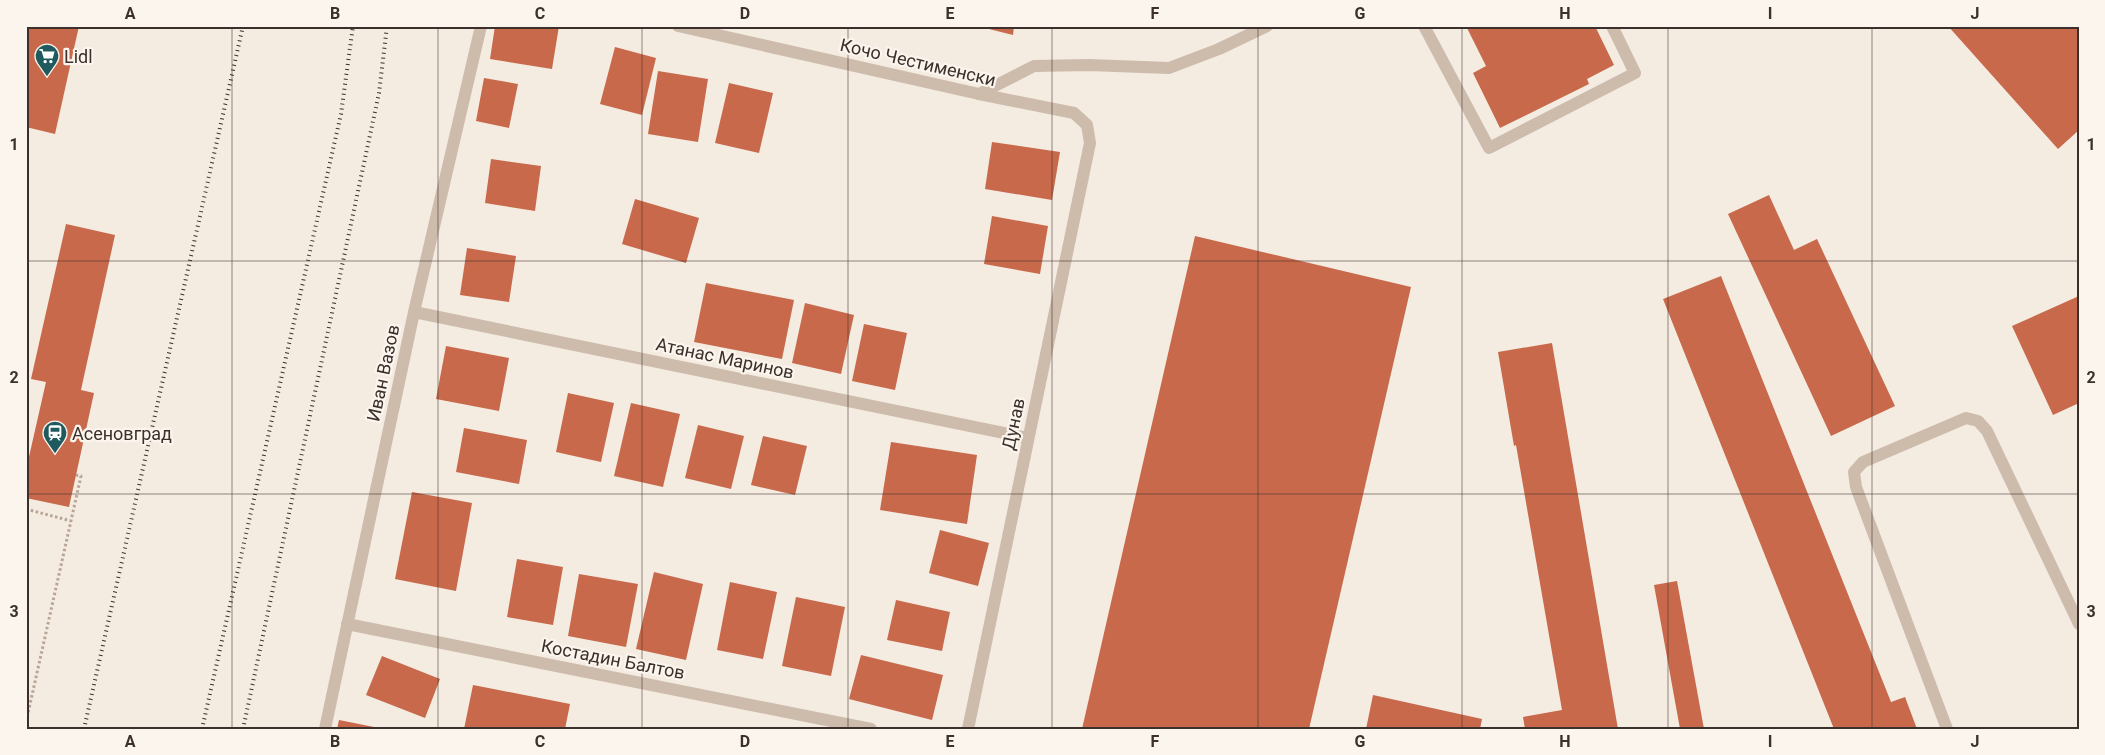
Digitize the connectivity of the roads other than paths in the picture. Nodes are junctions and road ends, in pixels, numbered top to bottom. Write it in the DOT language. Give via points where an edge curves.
graph roads {
  1 [pos="481,26"];
  2 [pos="678,26"];
  3 [pos="1266,26"];
  4 [pos="1424,26"];
  5 [pos="1612,26"];
  6 [pos="979,94"];
  7 [pos="1087,126"];
  8 [pos="414,312"];
  9 [pos="1028,438"];
  10 [pos="347,624"];
  11 [pos="2079,624"];
  12 [pos="325,729"];
  13 [pos="871,729"];
  14 [pos="968,729"];
  15 [pos="1947,729"];
  1 -- 8 [label="street, Иван Вазов"];
  2 -- 6 [label="street, Кочо Честименски"];
  3 -- 6 [label="street" via="1169,68 1034,66"];
  4 -- 5 [label="street" via="1489,148 1635,73"];
  6 -- 7 [label="street, Кочо Честименски" via="1074,113"];
  7 -- 9 [label="street, Дунав" via="1090,143"];
  8 -- 9 [label="street, Атанас Маринов"];
  8 -- 10 [label="street, Иван Вазов"];
  9 -- 14 [label="street, Дунав"];
  10 -- 12 [label="street, Иван Вазов"];
  10 -- 13 [label="street, Костадин Балтов"];
  11 -- 15 [label="street" via="1987,431 1978,421 1966,418 1863,462 1854,472 1856,487"];
}
